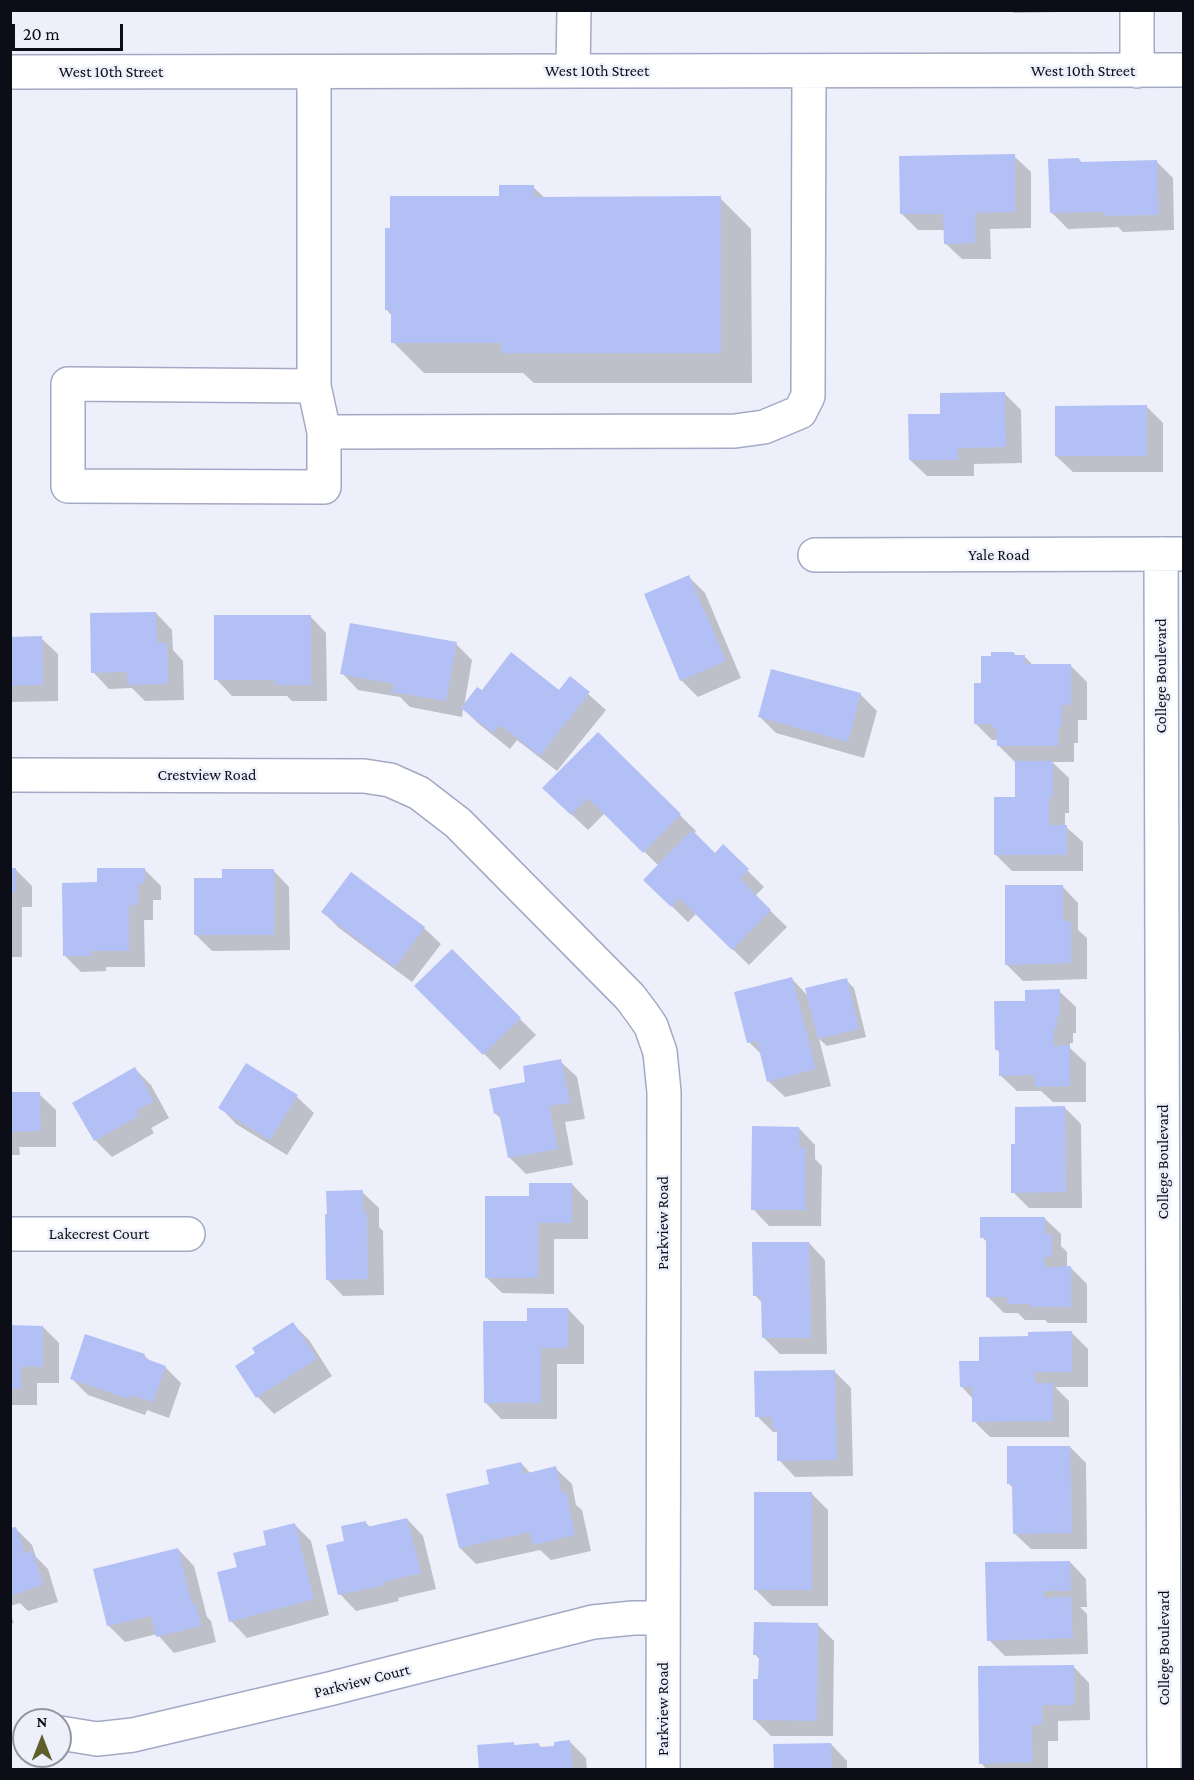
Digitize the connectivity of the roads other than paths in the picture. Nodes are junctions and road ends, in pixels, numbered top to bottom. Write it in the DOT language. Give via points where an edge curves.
graph roads {
  1 [pos="573,10"];
  2 [pos="1137,10"];
  3 [pos="1184,70"];
  4 [pos="573,71"];
  5 [pos="809,71"];
  6 [pos="1137,71"];
  7 [pos="10,72"];
  8 [pos="314,72"];
  9 [pos="314,386"];
  10 [pos="324,432"];
  11 [pos="1172,554"];
  12 [pos="815,555"];
  13 [pos="10,775"];
  14 [pos="402,784"];
  15 [pos="10,1234"];
  16 [pos="188,1234"];
  17 [pos="663,1618"];
  18 [pos="72,1735"];
  19 [pos="663,1770"];
  20 [pos="1164,1770"];
  1 -- 4 [label="street"];
  2 -- 6 [label="street"];
  3 -- 6 [label="street, West 10th Street"];
  4 -- 5 [label="street, West 10th Street"];
  4 -- 8 [label="street, West 10th Street"];
  5 -- 6 [label="street, West 10th Street"];
  5 -- 10 [label="street" via="808,396 800,412 764,427 735,431"];
  7 -- 8 [label="street, West 10th Street"];
  8 -- 9 [label="street"];
  9 -- 10 [label="street"];
  9 -- 10 [label="street" via="68,384 68,486 324,487"];
  11 -- 12 [label="street, Yale Road"];
  11 -- 20 [label="street, College Boulevard"];
  13 -- 14 [label="street, Crestview Road" via="364,776"];
  14 -- 17 [label="street, Parkview Road" via="433,802 466,831 630,997 656,1039 664,1092"];
  15 -- 16 [label="street, Lakecrest Court"];
  17 -- 18 [label="street, Parkview Court" via="593,1622 133,1735 97,1739"];
  17 -- 19 [label="street, Parkview Road"];
}
